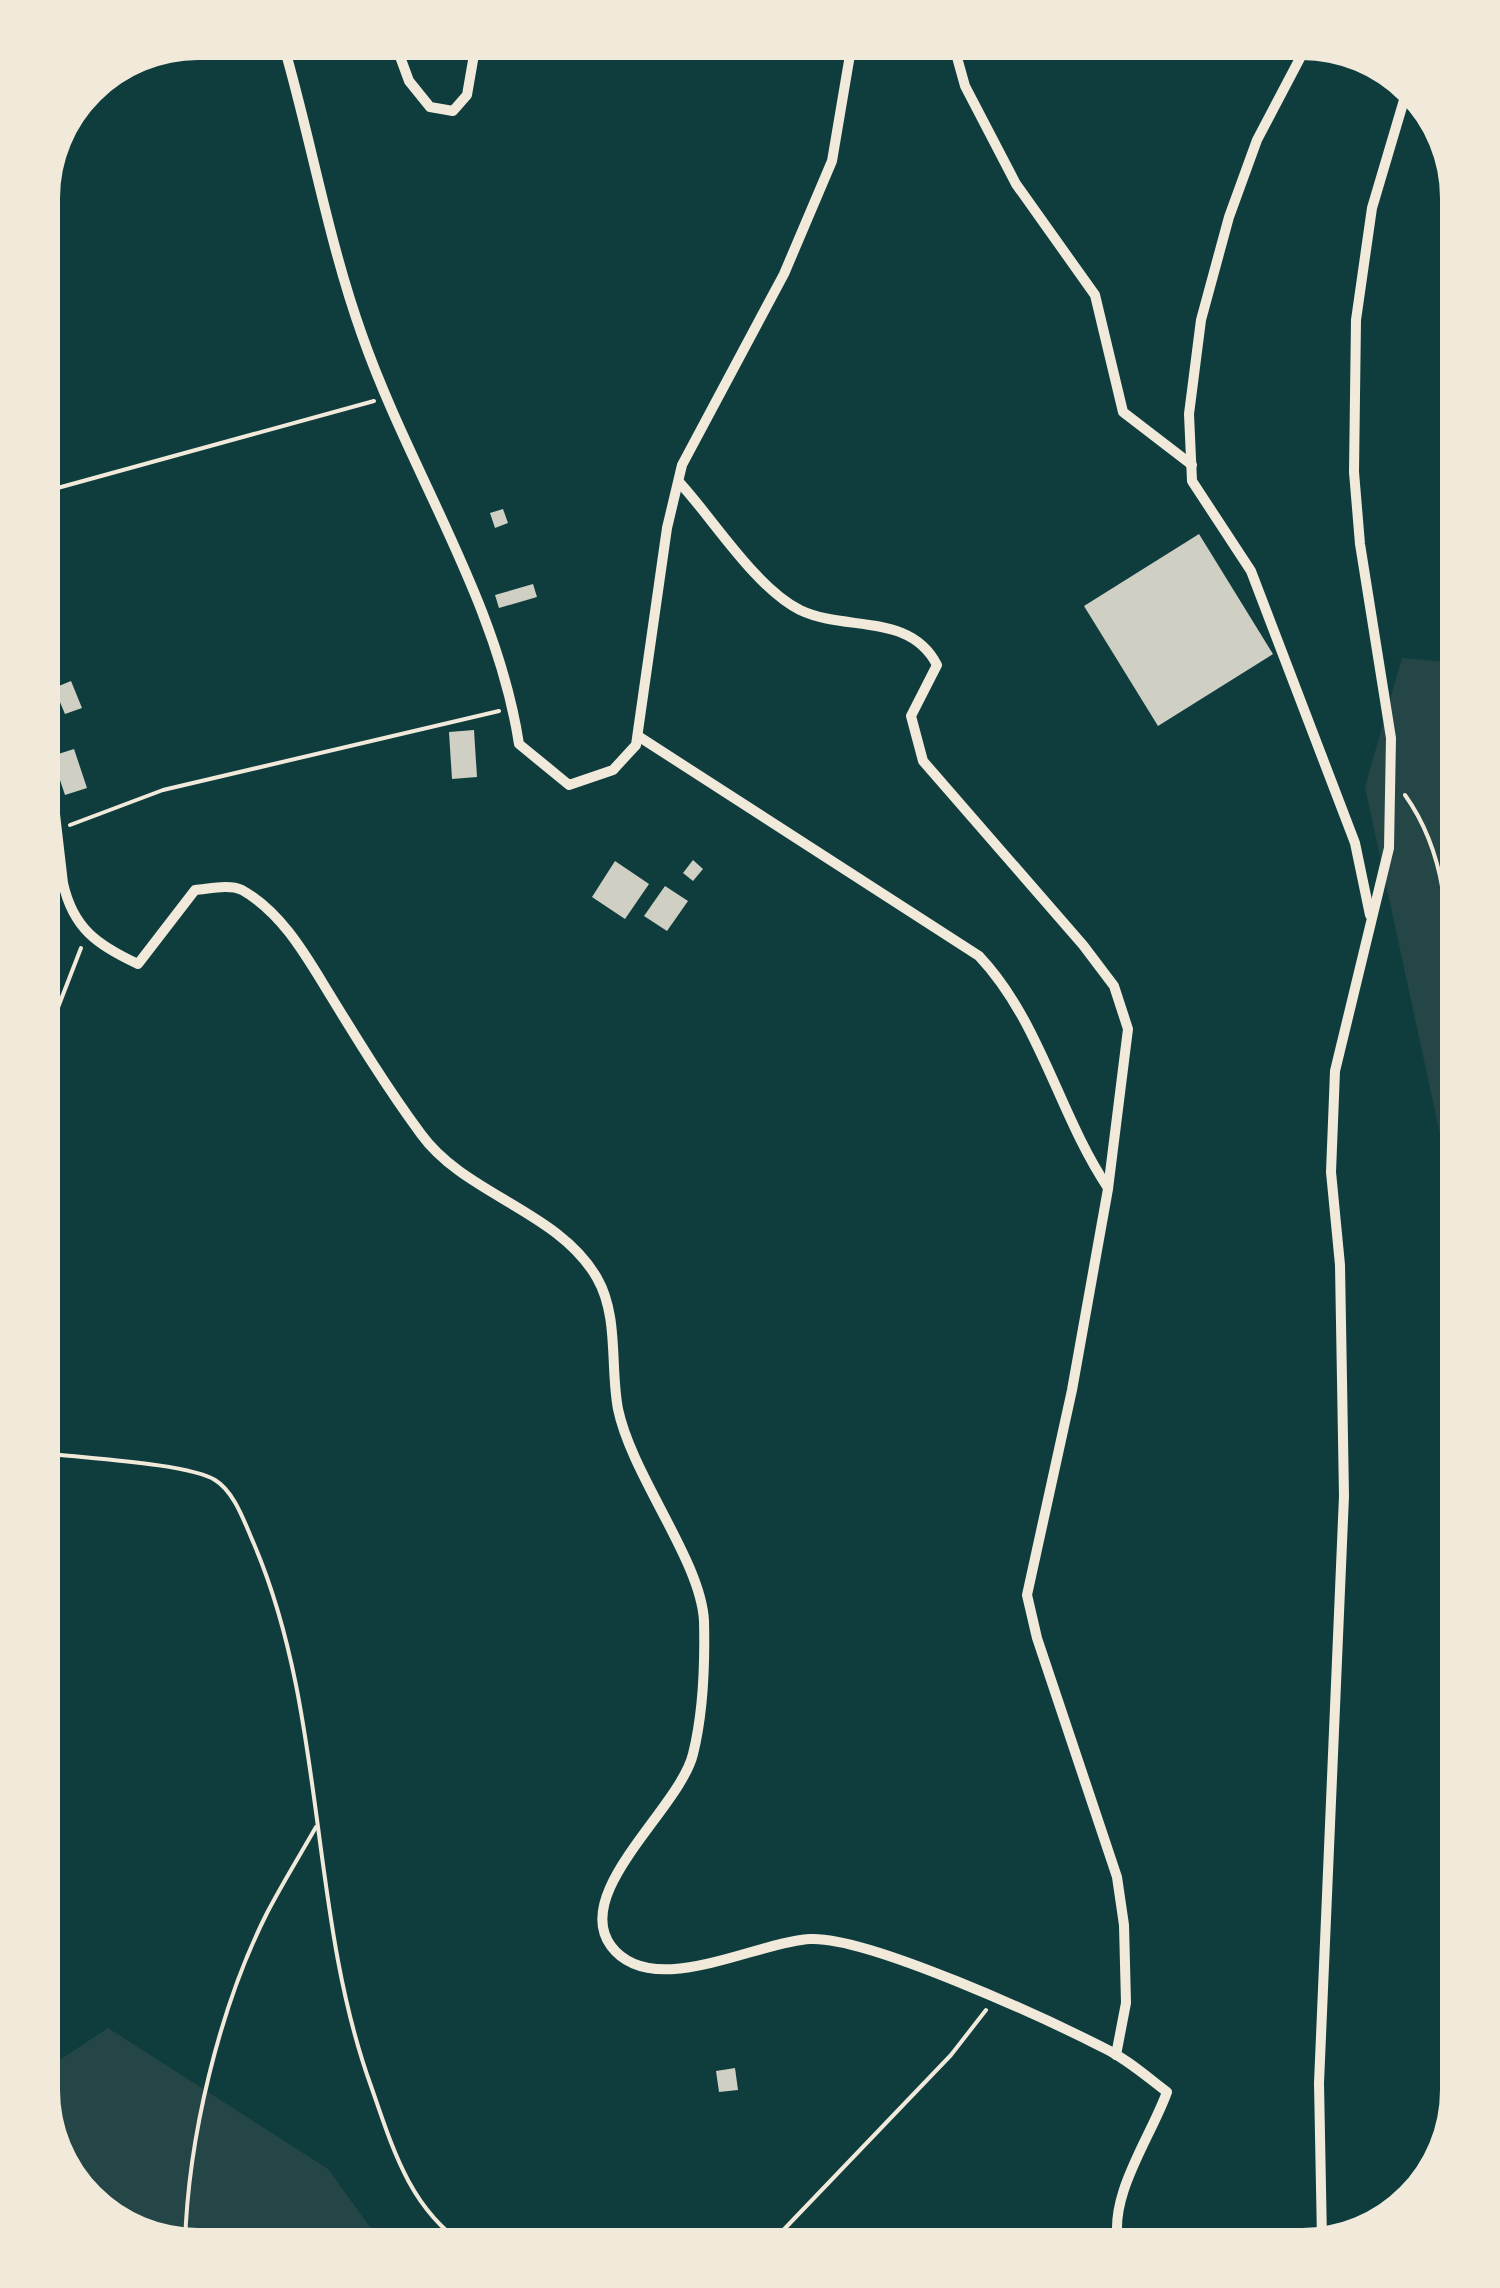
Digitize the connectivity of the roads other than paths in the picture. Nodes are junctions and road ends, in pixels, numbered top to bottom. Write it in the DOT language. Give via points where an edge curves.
graph roads {
  1 [pos="288,60"];
  2 [pos="401,60"];
  3 [pos="473,60"];
  4 [pos="849,60"];
  5 [pos="958,60"];
  6 [pos="1299,60"];
  7 [pos="1402,103"];
  8 [pos="1192,465"];
  9 [pos="679,482"];
  10 [pos="638,736"];
  11 [pos="60,848"];
  12 [pos="1372,921"];
  13 [pos="1108,1189"];
  14 [pos="1116,2055"];
  15 [pos="1322,2227"];
  16 [pos="1116,2228"];
  1 -- 10 [label="street" via="357,320 469,583 514,708 519,744 569,785 613,770"];
  2 -- 3 [label="street" via="430,107 453,111 466,95"];
  4 -- 9 [label="street" via="832,161 784,274"];
  5 -- 8 [label="street" via="1016,184 1095,295 1123,412"];
  6 -- 8 [label="street" via="1256,140 1201,320 1190,414"];
  7 -- 12 [label="street" via="1372,208 1353,398 1360,544 1381,658 1390,774 1390,848"];
  8 -- 12 [label="street" via="1192,481 1251,572 1355,844"];
  9 -- 10 [label="street"];
  9 -- 13 [label="street" via="763,580 798,609 897,628 929,650 936,664 911,716 924,761 1114,986 1128,1029"];
  10 -- 13 [label="street" via="979,956 1024,1014"];
  11 -- 14 [label="street" via="69,910 86,934 138,964 195,890 237,887 276,915 430,1148 579,1251 600,1283 627,1438 704,1616 693,1754 682,1782 605,1892 610,1946 664,1973 753,1949 837,1941 994,1999"];
  12 -- 15 [label="street" via="1334,1071 1330,1172 1340,1265 1344,1496 1319,2083"];
  13 -- 14 [label="street" via="1027,1595 1116,1877 1126,2003"];
  14 -- 16 [label="street" via="1167,2092"];
}
